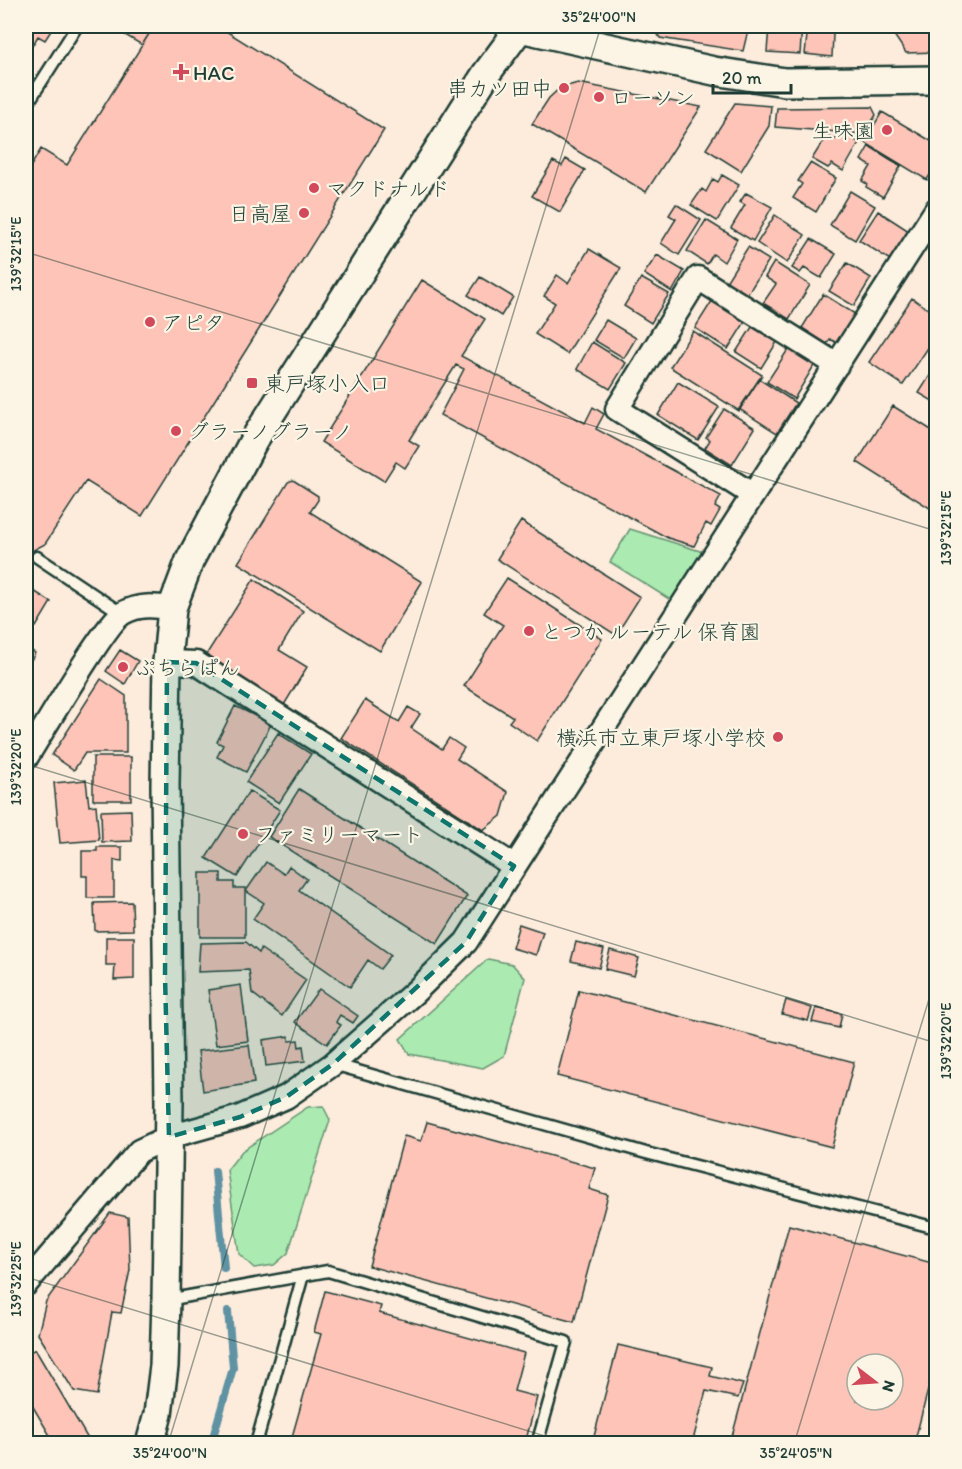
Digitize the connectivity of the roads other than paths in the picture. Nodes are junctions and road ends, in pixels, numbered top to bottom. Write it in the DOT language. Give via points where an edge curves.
graph roads {
  1 [pos="77,26"];
  2 [pos="518,26"];
  3 [pos="936,80"];
  4 [pos="26,106"];
  5 [pos="936,210"];
  6 [pos="837,365"];
  7 [pos="753,495"];
  8 [pos="37,557"];
  9 [pos="172,608"];
  10 [pos="121,613"];
  11 [pos="167,662"];
  12 [pos="26,758"];
  13 [pos="513,866"];
  14 [pos="333,1064"];
  15 [pos="169,1137"];
  16 [pos="936,1228"];
  17 [pos="303,1275"];
  18 [pos="27,1279"];
  19 [pos="166,1300"];
  20 [pos="150,1443"];
  21 [pos="256,1443"];
  22 [pos="537,1443"];
  1 -- 4 [label="lane"];
  2 -- 3 [label="street" via="714,72 785,82"];
  2 -- 9 [label="street" via="254,440 190,560"];
  5 -- 6 [label="street"];
  6 -- 7 [label="street"];
  6 -- 7 [label="street" via="698,279 617,409"];
  7 -- 13 [label="street"];
  8 -- 10 [label="lane"];
  9 -- 10 [label="street" via="146,605"];
  9 -- 11 [label="street"];
  10 -- 12 [label="street"];
  11 -- 13 [label="street" via="196,663"];
  11 -- 15 [label="street"];
  13 -- 14 [label="street" via="466,942"];
  14 -- 15 [label="street" via="286,1097 240,1117"];
  14 -- 16 [label="lane" via="646,1153"];
  15 -- 18 [label="street" via="139,1151"];
  15 -- 19 [label="street"];
  17 -- 19 [label="lane"];
  17 -- 21 [label="lane"];
  17 -- 22 [label="lane" via="328,1271 566,1342"];
  19 -- 20 [label="street" via="164,1366"];
}
